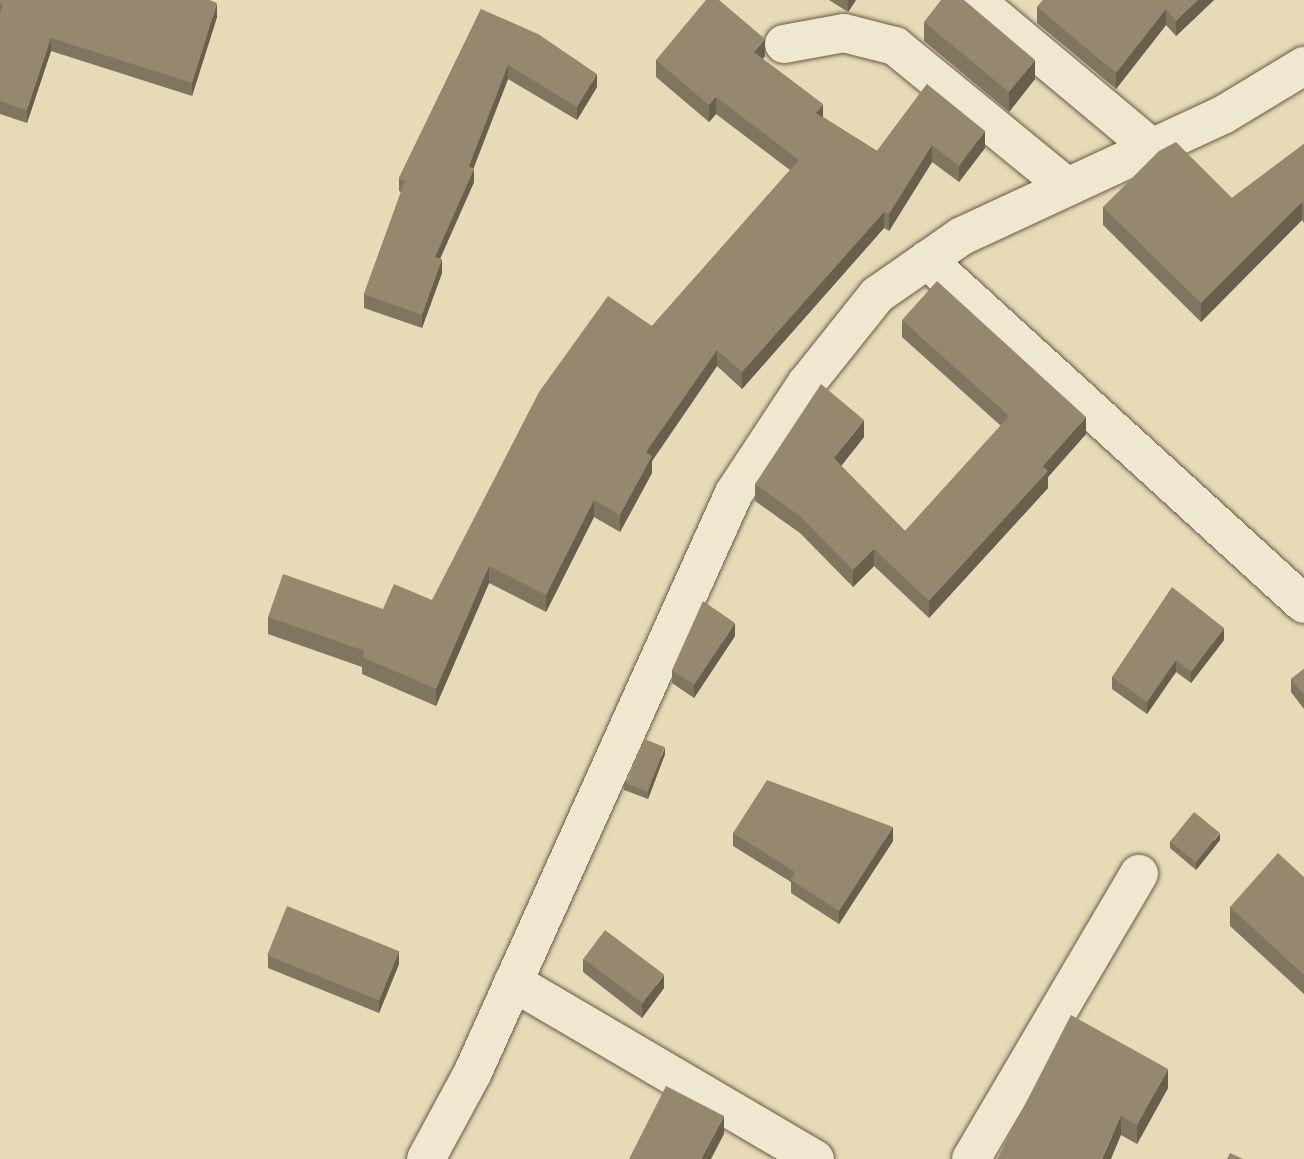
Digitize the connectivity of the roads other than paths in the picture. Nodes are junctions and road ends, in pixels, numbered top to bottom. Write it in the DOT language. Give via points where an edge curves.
graph roads {
  1 [pos="975,0"];
  2 [pos="784,44"];
  3 [pos="1304,66"];
  4 [pos="1152,148"];
  5 [pos="1067,187"];
  6 [pos="927,260"];
  7 [pos="1304,604"];
  8 [pos="1139,874"];
  9 [pos="513,982"];
  10 [pos="426,1159"];
  11 [pos="815,1159"];
  12 [pos="971,1159"];
  1 -- 4 [label="street"];
  2 -- 5 [label="street" via="844,33 895,46"];
  3 -- 4 [label="street"];
  4 -- 5 [label="street"];
  5 -- 6 [label="street" via="962,236"];
  6 -- 7 [label="street"];
  6 -- 9 [label="street" via="877,295 806,384 734,493"];
  8 -- 12 [label="street"];
  9 -- 10 [label="street"];
  9 -- 11 [label="street"];
}
